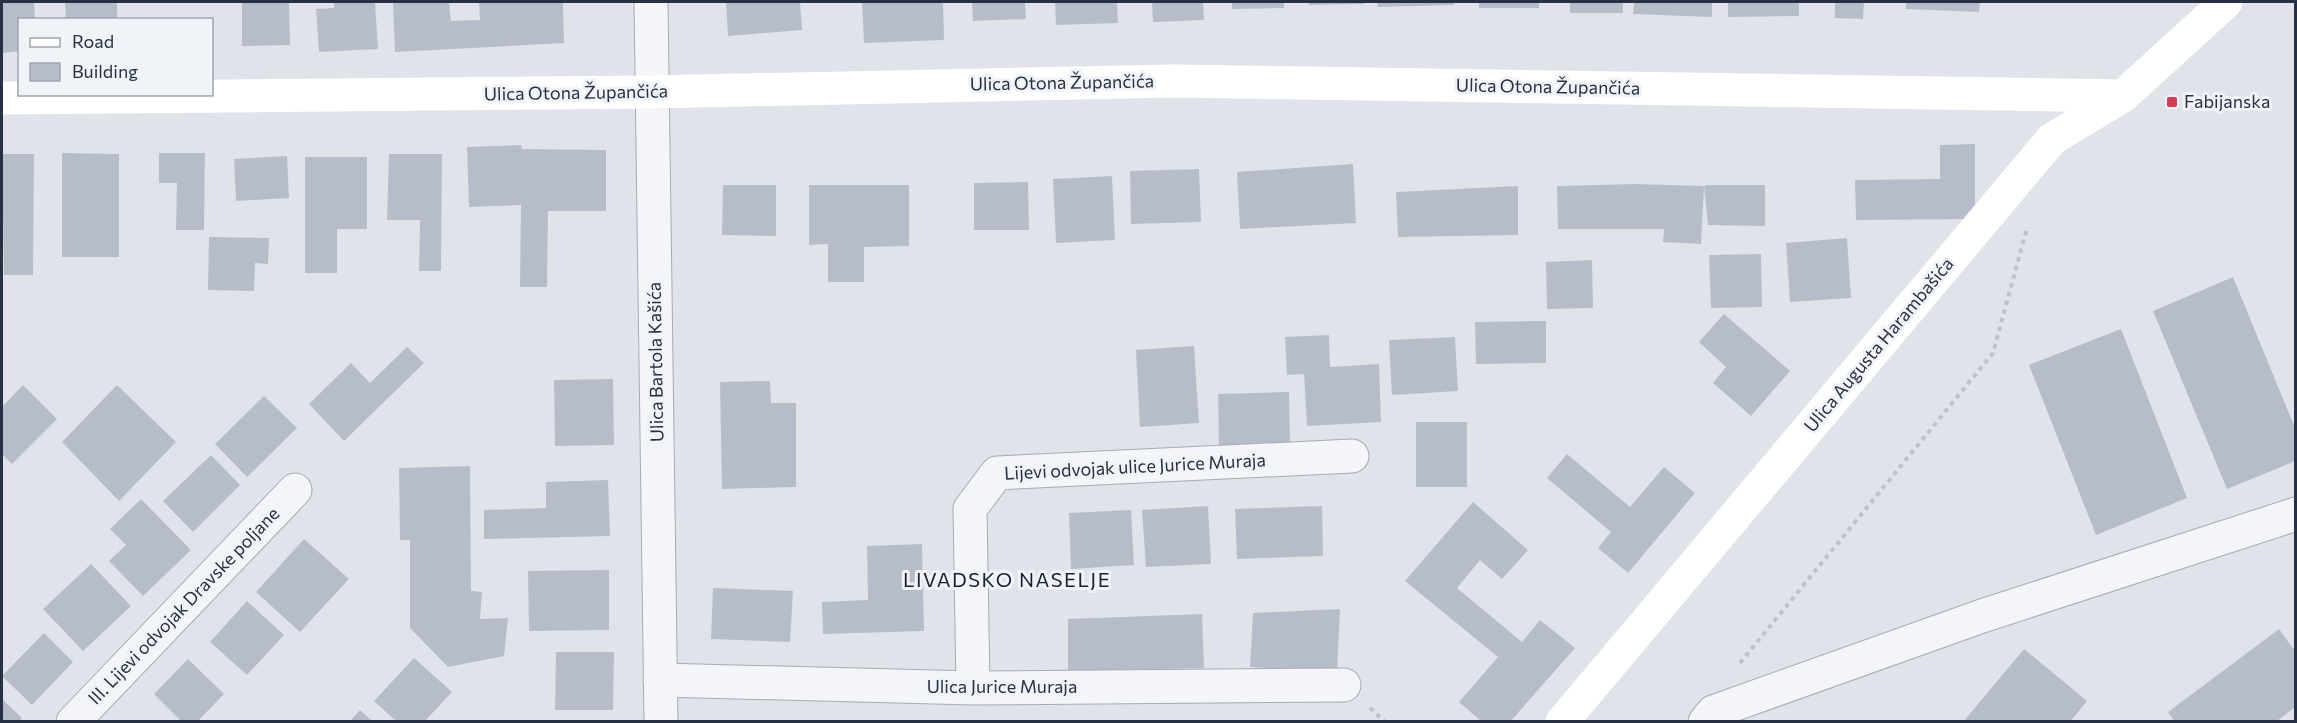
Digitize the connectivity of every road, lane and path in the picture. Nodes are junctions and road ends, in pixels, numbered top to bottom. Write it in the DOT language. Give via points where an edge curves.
graph roads {
  1 [pos="651,2"];
  2 [pos="2226,2"];
  3 [pos="651,92"];
  4 [pos="2123,96"];
  5 [pos="2,98"];
  6 [pos="2030,218"];
  7 [pos="1352,456"];
  8 [pos="295,490"];
  9 [pos="2295,514"];
  10 [pos="1737,666"];
  11 [pos="660,680"];
  12 [pos="1344,685"];
  13 [pos="973,688"];
  14 [pos="73,722"];
  15 [pos="661,722"];
  16 [pos="1562,722"];
  17 [pos="1705,722"];
  1 -- 3 [label="street, Ulica Bartola Kašića"];
  2 -- 4 [label="street, Ulica Augusta Harambašića"];
  3 -- 4 [label="street, Ulica Otona Župančića" via="1173,81"];
  3 -- 5 [label="street, Ulica Otona Župančića"];
  3 -- 11 [label="street, Ulica Bartola Kašića"];
  4 -- 16 [label="street, Ulica Augusta Harambašića" via="2052,139"];
  6 -- 10 [label="path" via="1993,352"];
  7 -- 13 [label="street, Lijevi odvojak ulice Jurice Muraja" via="997,473 970,508"];
  8 -- 14 [label="street, III. Lijevi odvojak Dravske poljane"];
  9 -- 17 [label="street" via="1982,616 1713,712"];
  11 -- 13 [label="street, Ulica Jurice Muraja"];
  11 -- 15 [label="street, Ulica Bartola Kašića"];
  12 -- 13 [label="street, Ulica Jurice Muraja"];
}
